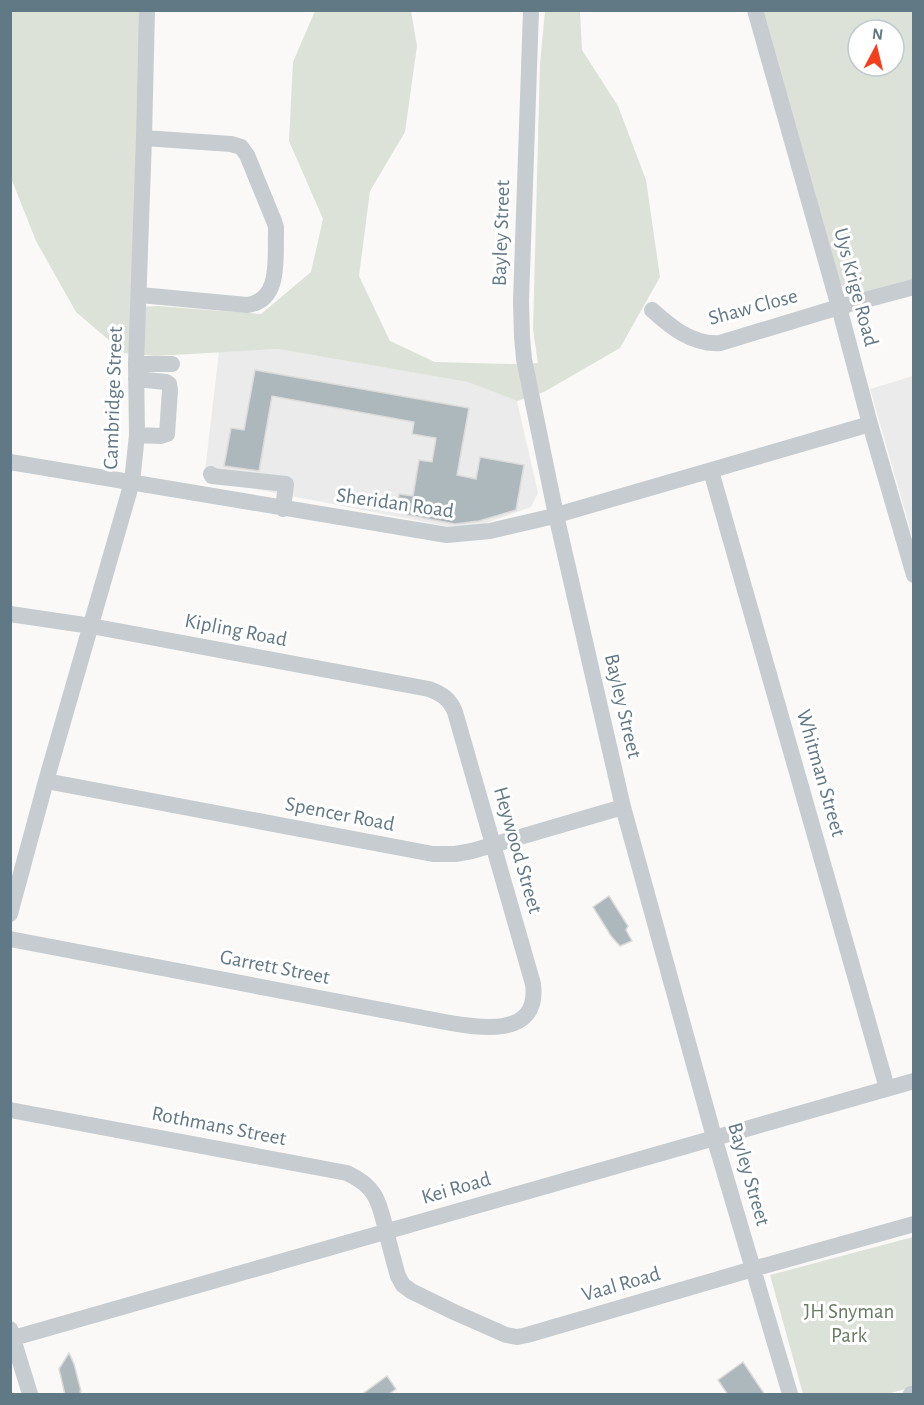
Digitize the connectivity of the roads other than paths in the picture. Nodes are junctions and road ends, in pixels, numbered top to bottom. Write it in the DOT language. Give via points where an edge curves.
graph roads {
  1 [pos="147,10"];
  2 [pos="531,10"];
  3 [pos="755,10"];
  4 [pos="144,138"];
  5 [pos="914,287"];
  6 [pos="140,295"];
  7 [pos="839,307"];
  8 [pos="652,310"];
  9 [pos="171,364"];
  10 [pos="136,371"];
  11 [pos="870,424"];
  12 [pos="136,435"];
  13 [pos="10,462"];
  14 [pos="711,471"];
  15 [pos="211,474"];
  16 [pos="132,482"];
  17 [pos="283,509"];
  18 [pos="556,515"];
  19 [pos="914,575"];
  20 [pos="10,614"];
  21 [pos="91,626"];
  22 [pos="450,701"];
  23 [pos="46,781"];
  24 [pos="623,807"];
  25 [pos="492,845"];
  26 [pos="10,914"];
  27 [pos="10,939"];
  28 [pos="528,1012"];
  29 [pos="914,1081"];
  30 [pos="887,1088"];
  31 [pos="10,1110"];
  32 [pos="714,1137"];
  33 [pos="914,1224"];
  34 [pos="386,1231"];
  35 [pos="753,1269"];
  36 [pos="11,1335"];
  37 [pos="30,1395"];
  38 [pos="790,1395"];
  1 -- 4 [label="street, Cambridge Street"];
  2 -- 18 [label="street, Bayley Street" via="522,337"];
  3 -- 7 [label="street, Uys Krige Road"];
  4 -- 6 [label="street, Cambridge Street"];
  4 -- 6 [label="street" via="220,142 243,149 272,215 276,234 274,283 255,304"];
  5 -- 7 [label="street, Shaw Close"];
  6 -- 10 [label="street, Cambridge Street"];
  7 -- 8 [label="street, Shaw Close" via="709,344 670,326"];
  7 -- 11 [label="street, Uys Krige Road"];
  9 -- 10 [label="street"];
  10 -- 12 [label="street, Cambridge Street"];
  10 -- 12 [label="street" via="166,382 170,390 167,434"];
  11 -- 14 [label="street, Sheridan Road"];
  11 -- 19 [label="street, Uys Krige Road"];
  12 -- 16 [label="street, Cambridge Street"];
  13 -- 16 [label="street, Sheridan Road"];
  14 -- 18 [label="street, Sheridan Road"];
  14 -- 30 [label="street, Whitman Street"];
  15 -- 17 [label="street" via="286,484"];
  16 -- 17 [label="street, Sheridan Road"];
  16 -- 21 [label="street, Cambridge Street"];
  17 -- 18 [label="street, Sheridan Road" via="447,535 490,531"];
  18 -- 24 [label="street, Bayley Street"];
  20 -- 21 [label="street, Kipling Road"];
  21 -- 22 [label="street, Kipling Road" via="429,689"];
  21 -- 23 [label="street, Cambridge Street"];
  22 -- 25 [label="street, Heywood Street"];
  23 -- 25 [label="street, Spencer Road" via="433,854"];
  23 -- 26 [label="street, Cambridge Street"];
  24 -- 25 [label="street, Spencer Road"];
  24 -- 32 [label="street, Bayley Street"];
  25 -- 28 [label="street, Heywood Street" via="533,984"];
  27 -- 28 [label="street, Garrett Street" via="480,1028 513,1024"];
  29 -- 30 [label="street, Kei Road"];
  30 -- 32 [label="street, Kei Road"];
  31 -- 34 [label="street, Rothmans Street" via="347,1173 363,1181 375,1194"];
  32 -- 34 [label="street, Kei Road"];
  32 -- 35 [label="street, Bayley Street"];
  33 -- 35 [label="street, Vaal Road"];
  34 -- 35 [label="street, Vaal Road" via="403,1285 511,1336 527,1335"];
  34 -- 36 [label="street, Kei Road"];
  35 -- 38 [label="street, Bayley Street"];
  36 -- 37 [label="street"];
}
